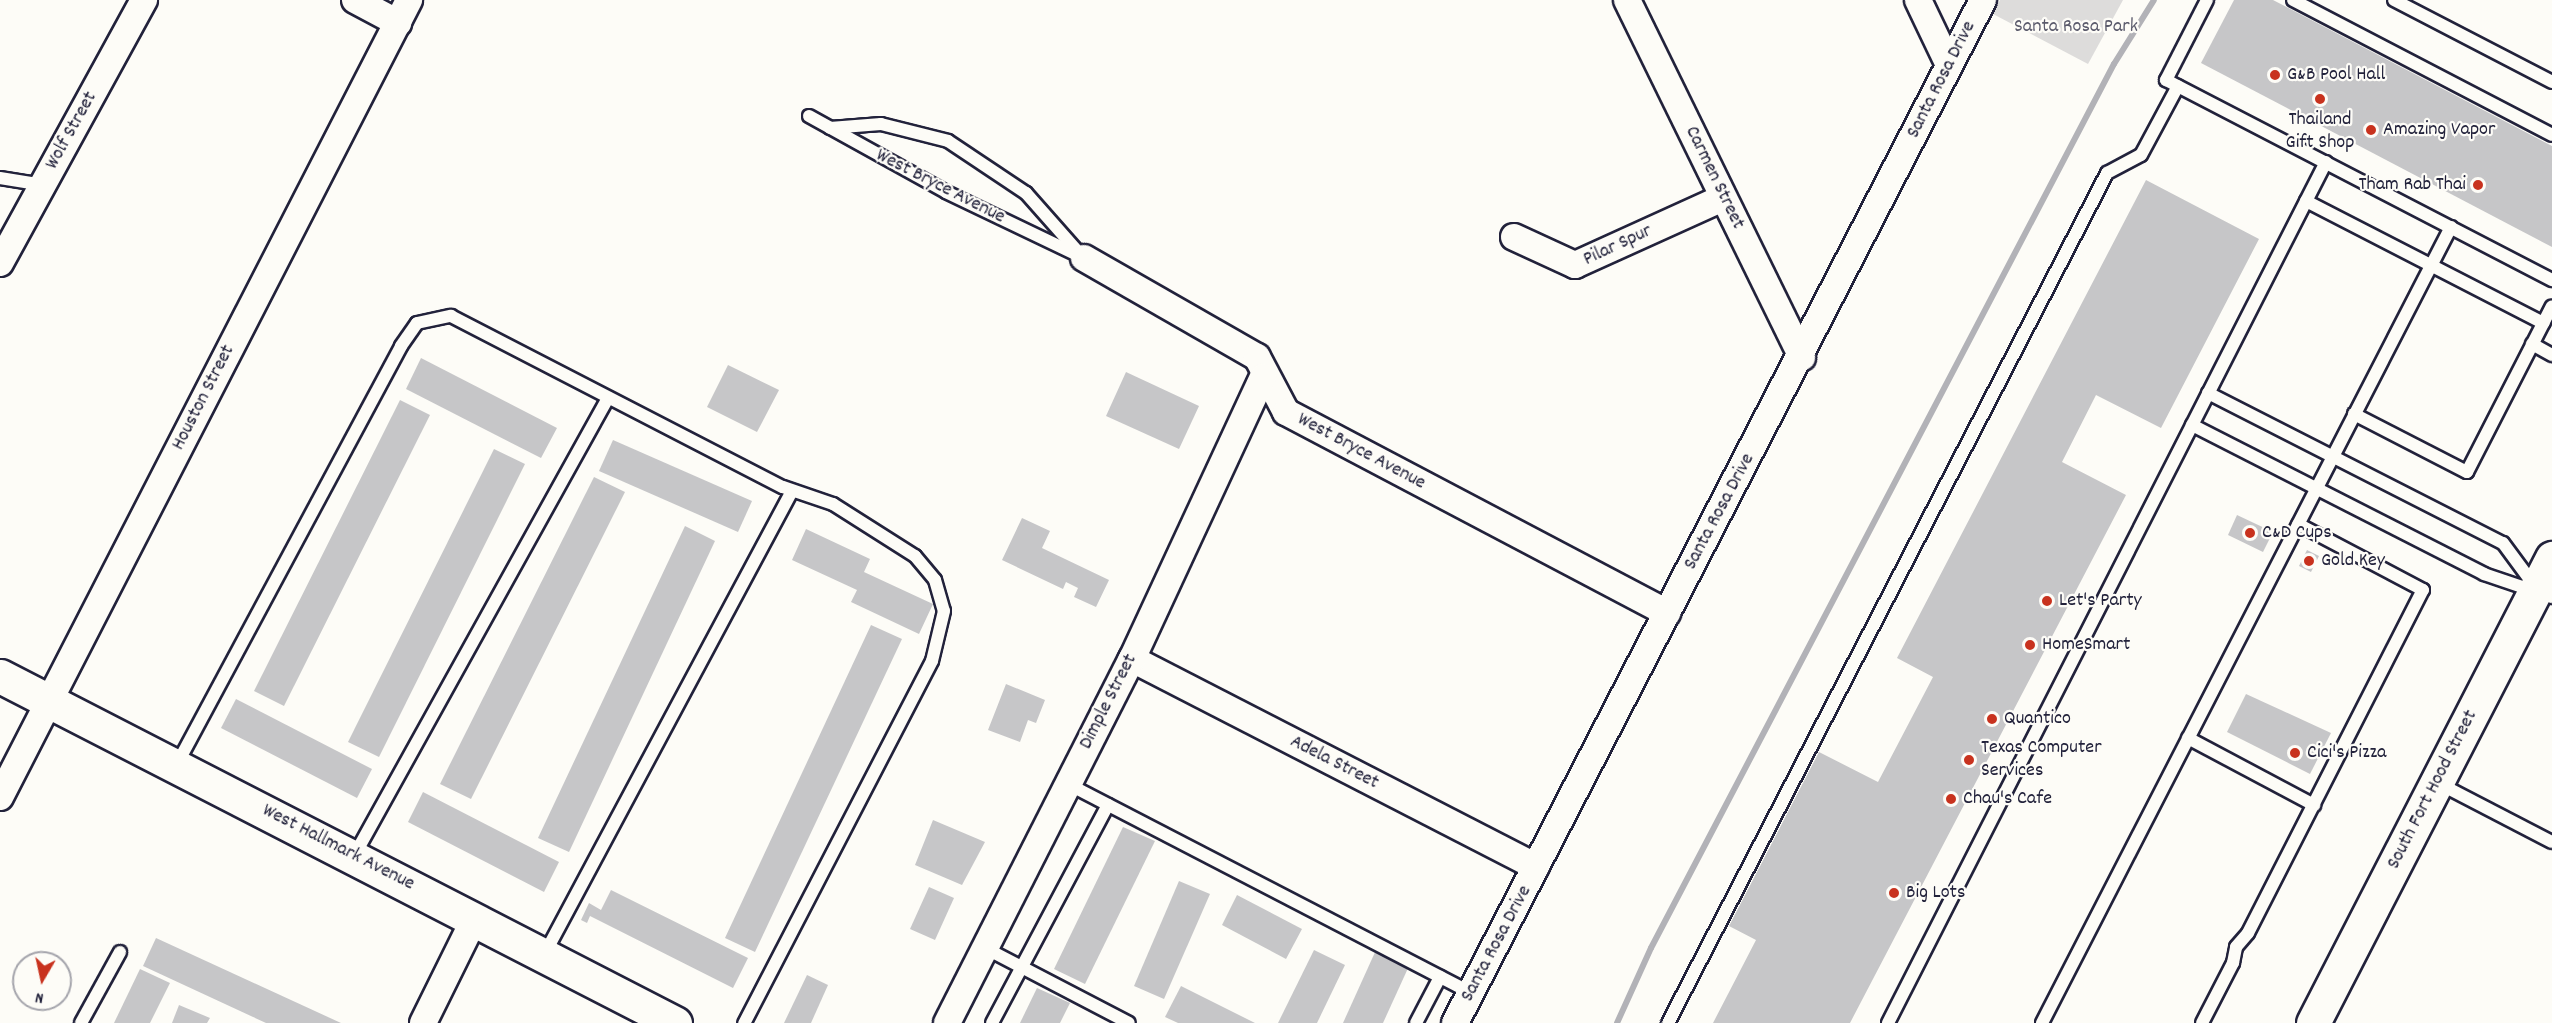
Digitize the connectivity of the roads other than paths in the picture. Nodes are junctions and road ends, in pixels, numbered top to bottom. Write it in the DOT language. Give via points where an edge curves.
graph roads {
  1 [pos="144,0"];
  2 [pos="355,0"];
  3 [pos="409,0"];
  4 [pos="1627,0"];
  5 [pos="1918,0"];
  6 [pos="1983,0"];
  7 [pos="2207,0"];
  8 [pos="2293,0"];
  9 [pos="2394,0"];
  10 [pos="398,23"];
  11 [pos="1950,64"];
  12 [pos="2552,82"];
  13 [pos="2178,86"];
  14 [pos="809,116"];
  15 [pos="830,128"];
  16 [pos="2552,135"];
  17 [pos="2326,162"];
  18 [pos="0,178"];
  19 [pos="43,185"];
  20 [pos="1723,198"];
  21 [pos="2306,201"];
  22 [pos="2451,227"];
  23 [pos="1514,237"];
  24 [pos="1084,258"];
  25 [pos="0,263"];
  26 [pos="2431,265"];
  27 [pos="2552,280"];
  28 [pos="2552,306"];
  29 [pos="2543,323"];
  30 [pos="2532,344"];
  31 [pos="2552,354"];
  32 [pos="1802,357"];
  33 [pos="1263,377"];
  34 [pos="2208,393"];
  35 [pos="608,398"];
  36 [pos="2354,414"];
  37 [pos="2192,425"];
  38 [pos="2332,457"];
  39 [pos="2316,488"];
  40 [pos="792,491"];
  41 [pos="2298,524"];
  42 [pos="2552,558"];
  43 [pos="2544,593"];
  44 [pos="1667,613"];
  45 [pos="1132,659"];
  46 [pos="0,676"];
  47 [pos="48,700"];
  48 [pos="2188,738"];
  49 [pos="176,766"];
  50 [pos="2437,782"];
  51 [pos="1068,784"];
  52 [pos="0,797"];
  53 [pos="1108,805"];
  54 [pos="2314,805"];
  55 [pos="2552,842"];
  56 [pos="354,856"];
  57 [pos="1536,867"];
  58 [pos="475,918"];
  59 [pos="985,948"];
  60 [pos="120,952"];
  61 [pos="544,955"];
  62 [pos="1021,967"];
  63 [pos="1440,978"];
  64 [pos="1471,993"];
  65 [pos="746,1020"];
  66 [pos="667,1021"];
  67 [pos="81,1023"];
  68 [pos="423,1023"];
  69 [pos="947,1023"];
  70 [pos="992,1023"];
  71 [pos="1129,1023"];
  72 [pos="1416,1023"];
  73 [pos="1455,1023"];
  74 [pos="1668,1023"];
  75 [pos="1888,1023"];
  76 [pos="2042,1023"];
  77 [pos="2202,1023"];
  78 [pos="2313,1023"];
  1 -- 19 [label="street, Wolf Street"];
  2 -- 10 [label="street"];
  3 -- 10 [label="street, Houston Street"];
  4 -- 20 [label="street, Carmen Street"];
  5 -- 11 [label="street"];
  6 -- 11 [label="street, Santa Rosa Drive"];
  7 -- 13 [label="lane" via="2166,80"];
  8 -- 16 [label="lane"];
  9 -- 12 [label="lane"];
  10 -- 47 [label="street, Houston Street"];
  11 -- 32 [label="street, Santa Rosa Drive"];
  13 -- 17 [label="lane"];
  13 -- 74 [label="lane" via="2141,155 2107,173"];
  14 -- 15 [label="lane, West Bryce Avenue"];
  15 -- 24 [label="lane, West Bryce Avenue"];
  15 -- 24 [label="lane, West Bryce Avenue" via="881,124 948,141 1026,193"];
  17 -- 21 [label="lane"];
  17 -- 22 [label="lane"];
  18 -- 19 [label="lane"];
  19 -- 25 [label="street, Wolf Street"];
  20 -- 23 [label="street, Pilar Spur" via="1575,265"];
  20 -- 32 [label="street, Carmen Street"];
  21 -- 26 [label="lane"];
  21 -- 34 [label="lane"];
  22 -- 26 [label="lane"];
  22 -- 27 [label="lane"];
  24 -- 33 [label="street, West Bryce Avenue" via="1257,357"];
  26 -- 29 [label="lane"];
  26 -- 36 [label="lane"];
  28 -- 29 [label="lane"];
  29 -- 30 [label="lane"];
  30 -- 31 [label="lane"];
  30 -- 36 [label="lane" via="2467,472"];
  32 -- 44 [label="street, Santa Rosa Drive"];
  33 -- 44 [label="street, West Bryce Avenue" via="1286,412"];
  33 -- 45 [label="street, Dimple Street"];
  34 -- 37 [label="lane"];
  34 -- 38 [label="lane"];
  35 -- 40 [label="lane"];
  35 -- 49 [label="lane" via="451,316 417,323"];
  35 -- 56 [label="lane"];
  36 -- 38 [label="lane"];
  37 -- 39 [label="lane"];
  37 -- 75 [label="lane"];
  38 -- 39 [label="lane"];
  38 -- 43 [label="lane" via="2503,543"];
  39 -- 41 [label="lane"];
  39 -- 43 [label="lane" via="2484,574"];
  40 -- 61 [label="lane"];
  40 -- 65 [label="lane" via="833,504 915,556 935,580 944,610 932,661"];
  41 -- 48 [label="lane"];
  41 -- 54 [label="lane" via="2423,590"];
  42 -- 43 [label="street, South Fort Hood Street"];
  43 -- 50 [label="street, South Fort Hood Street"];
  44 -- 57 [label="street, Santa Rosa Drive"];
  45 -- 51 [label="street, Dimple Street"];
  45 -- 57 [label="street, Adela Street"];
  46 -- 47 [label="street, West Hallmark Avenue"];
  47 -- 49 [label="street, West Hallmark Avenue"];
  47 -- 52 [label="street, Houston Street"];
  48 -- 54 [label="lane"];
  48 -- 76 [label="lane"];
  49 -- 56 [label="street, West Hallmark Avenue"];
  50 -- 55 [label="lane"];
  50 -- 78 [label="street, South Fort Hood Street"];
  51 -- 53 [label="lane"];
  51 -- 59 [label="street, Dimple Street"];
  53 -- 62 [label="lane"];
  53 -- 63 [label="lane"];
  54 -- 77 [label="lane" via="2248,933 2236,947"];
  56 -- 58 [label="street, West Hallmark Avenue"];
  57 -- 64 [label="street, Santa Rosa Drive"];
  58 -- 61 [label="street, West Hallmark Avenue"];
  58 -- 68 [label="street"];
  59 -- 62 [label="lane"];
  59 -- 69 [label="street, Dimple Street"];
  60 -- 67 [label="lane"];
  61 -- 66 [label="street, West Hallmark Avenue"];
  62 -- 70 [label="lane"];
  62 -- 71 [label="lane"];
  63 -- 64 [label="lane"];
  63 -- 72 [label="lane"];
  64 -- 73 [label="street, Santa Rosa Drive"];
}
